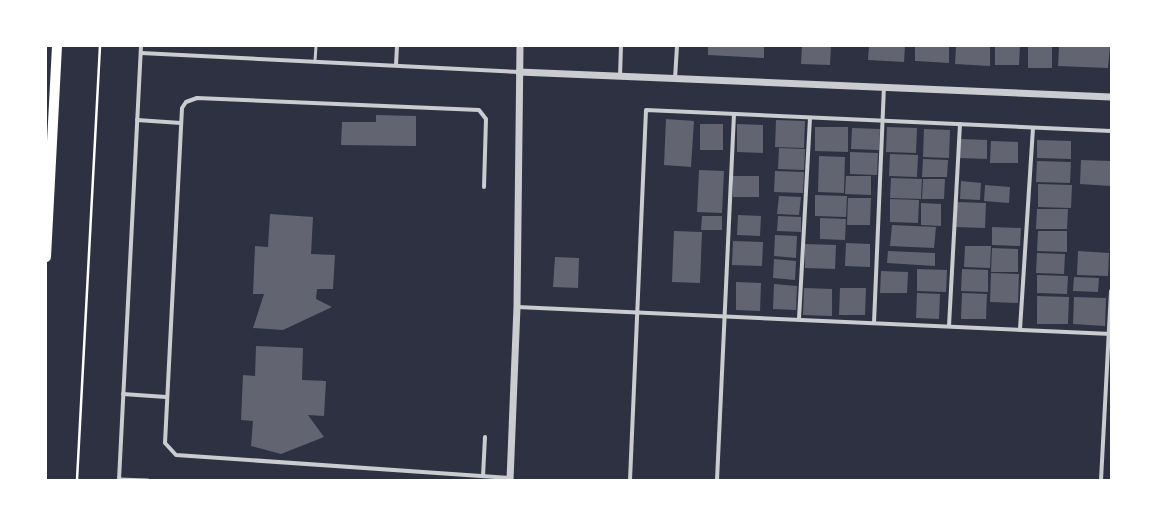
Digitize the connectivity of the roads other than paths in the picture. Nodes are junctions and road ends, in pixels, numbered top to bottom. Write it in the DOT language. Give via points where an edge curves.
graph roads {
  1 [pos="57,46"];
  2 [pos="141,46"];
  3 [pos="316,46"];
  4 [pos="397,46"];
  5 [pos="520,46"];
  6 [pos="621,46"];
  7 [pos="677,46"];
  8 [pos="141,53"];
  9 [pos="315,61"];
  10 [pos="396,65"];
  11 [pos="519,72"];
  12 [pos="620,76"];
  13 [pos="675,79"];
  14 [pos="884,86"];
  15 [pos="1111,97"];
  16 [pos="734,114"];
  17 [pos="810,118"];
  18 [pos="137,120"];
  19 [pos="884,121"];
  20 [pos="181,122"];
  21 [pos="960,124"];
  22 [pos="1033,128"];
  23 [pos="1111,131"];
  24 [pos="484,187"];
  25 [pos="46,257"];
  26 [pos="1111,291"];
  27 [pos="517,307"];
  28 [pos="637,312"];
  29 [pos="724,316"];
  30 [pos="799,319"];
  31 [pos="874,323"];
  32 [pos="949,326"];
  33 [pos="1020,329"];
  34 [pos="1110,334"];
  35 [pos="123,394"];
  36 [pos="166,397"];
  37 [pos="485,437"];
  38 [pos="483,476"];
  39 [pos="510,479"];
  40 [pos="119,480"];
  41 [pos="148,480"];
  42 [pos="630,480"];
  43 [pos="717,480"];
  44 [pos="1101,480"];
  1 -- 25 [label="main road"];
  2 -- 8 [label="street"];
  3 -- 9 [label="lane"];
  4 -- 10 [label="street"];
  5 -- 11 [label="street"];
  6 -- 12 [label="street"];
  7 -- 13 [label="street"];
  8 -- 9 [label="street"];
  8 -- 18 [label="street"];
  9 -- 10 [label="street"];
  10 -- 11 [label="street"];
  11 -- 12 [label="street"];
  11 -- 27 [label="street"];
  12 -- 13 [label="street"];
  13 -- 14 [label="street"];
  14 -- 15 [label="street"];
  14 -- 19 [label="street"];
  16 -- 17 [label="street"];
  16 -- 28 [label="street" via="646,110"];
  16 -- 29 [label="street"];
  17 -- 19 [label="street"];
  17 -- 30 [label="street"];
  18 -- 20 [label="street"];
  18 -- 35 [label="street"];
  19 -- 21 [label="street"];
  19 -- 31 [label="street"];
  20 -- 24 [label="street" via="182,108 186,102 196,98 478,110 486,119"];
  20 -- 36 [label="street"];
  21 -- 22 [label="street"];
  21 -- 32 [label="street"];
  22 -- 23 [label="street"];
  22 -- 33 [label="street"];
  26 -- 34 [label="street"];
  27 -- 28 [label="street"];
  27 -- 39 [label="street"];
  28 -- 29 [label="street"];
  28 -- 42 [label="street"];
  29 -- 30 [label="street"];
  29 -- 43 [label="street"];
  30 -- 31 [label="street"];
  31 -- 32 [label="street"];
  32 -- 33 [label="street"];
  33 -- 34 [label="street"];
  34 -- 44 [label="street"];
  35 -- 36 [label="street"];
  35 -- 40 [label="street"];
  36 -- 38 [label="street" via="165,443 176,455"];
  37 -- 38 [label="street"];
  38 -- 39 [label="street"];
  40 -- 41 [label="lane"];
}
